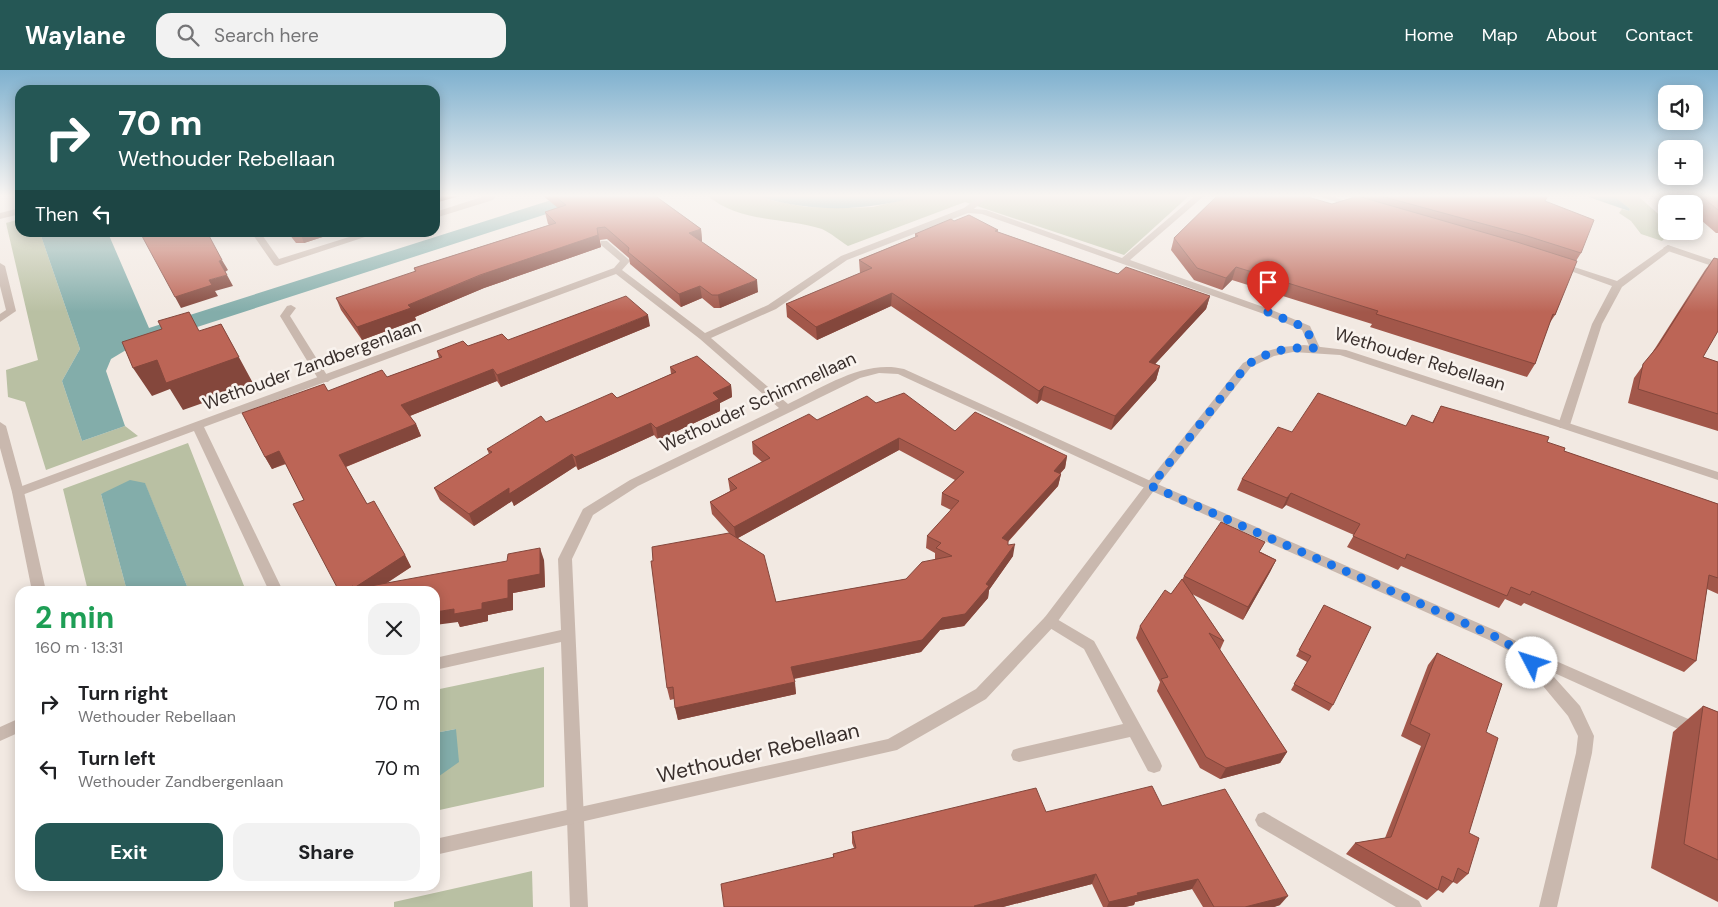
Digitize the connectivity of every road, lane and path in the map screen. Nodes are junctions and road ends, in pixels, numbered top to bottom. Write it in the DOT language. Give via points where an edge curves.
graph roads {
  1 [pos="906,234"];
  2 [pos="1045,234"];
  3 [pos="1156,234"];
  4 [pos="259,237"];
  5 [pos="360,237"];
  6 [pos="604,243"];
  7 [pos="1124,262"];
  8 [pos="1549,262"];
  9 [pos="1718,264"];
  10 [pos="0,266"];
  11 [pos="618,270"];
  12 [pos="1618,285"];
  13 [pos="291,308"];
  14 [pos="0,319"];
  15 [pos="704,337"];
  16 [pos="1315,348"];
  17 [pos="324,380"];
  18 [pos="788,410"];
  19 [pos="1564,425"];
  20 [pos="0,426"];
  21 [pos="198,426"];
  22 [pos="1718,476"];
  23 [pos="1151,486"];
  24 [pos="18,492"];
  25 [pos="38,586"];
  26 [pos="274,586"];
  27 [pos="1050,621"];
  28 [pos="566,636"];
  29 [pos="1522,652"];
  30 [pos="440,663"];
  31 [pos="15,727"];
  32 [pos="1134,729"];
  33 [pos="0,734"];
  34 [pos="1718,740"];
  35 [pos="1019,755"];
  36 [pos="1154,766"];
  37 [pos="575,817"];
  38 [pos="1264,820"];
  39 [pos="440,845"];
  40 [pos="579,907"];
  41 [pos="1413,907"];
  42 [pos="1548,907"];
  1 -- 15 [label="street" via="844,258 772,307"];
  2 -- 7 [label="street"];
  3 -- 7 [label="street"];
  4 -- 5 [label="street" via="277,262"];
  6 -- 11 [label="street" via="625,261"];
  7 -- 16 [label="street" via="1306,328"];
  8 -- 12 [label="street"];
  9 -- 12 [label="street" via="1668,248"];
  10 -- 14 [label="street" via="11,311"];
  11 -- 15 [label="street"];
  11 -- 17 [label="street, Wethouder Zandbergenlaan"];
  12 -- 19 [label="street" via="1597,324"];
  13 -- 17 [label="street" via="285,316"];
  15 -- 18 [label="street"];
  16 -- 19 [label="street, Wethouder Rebellaan" via="1342,352"];
  16 -- 23 [label="street, Wethouder Rebellaan" via="1267,353 1247,365"];
  17 -- 21 [label="street, Wethouder Zandbergenlaan"];
  18 -- 23 [label="street, Wethouder Schimmellaan" via="856,376 878,370 900,372"];
  18 -- 28 [label="street, Wethouder Schimmellaan" via="634,483 588,512 565,559"];
  19 -- 22 [label="street, Wethouder Rebellaan"];
  20 -- 24 [label="street"];
  21 -- 24 [label="street, Wethouder Zandbergenlaan"];
  21 -- 26 [label="street"];
  23 -- 27 [label="street, Wethouder Rebellaan"];
  23 -- 29 [label="street, Wethouder Schimmellaan" via="1494,636"];
  24 -- 25 [label="street"];
  27 -- 32 [label="street" via="1089,645"];
  27 -- 37 [label="street, Wethouder Rebellaan" via="981,694 891,745"];
  28 -- 30 [label="street"];
  28 -- 37 [label="street, Wethouder Schimmellaan"];
  29 -- 34 [label="street"];
  29 -- 42 [label="street" via="1574,711 1586,736"];
  31 -- 33 [label="street"];
  32 -- 35 [label="street"];
  32 -- 36 [label="street"];
  37 -- 39 [label="street, Wethouder Rebellaan"];
  37 -- 40 [label="street, Wethouder Schimmellaan"];
  38 -- 41 [label="street"];
}
